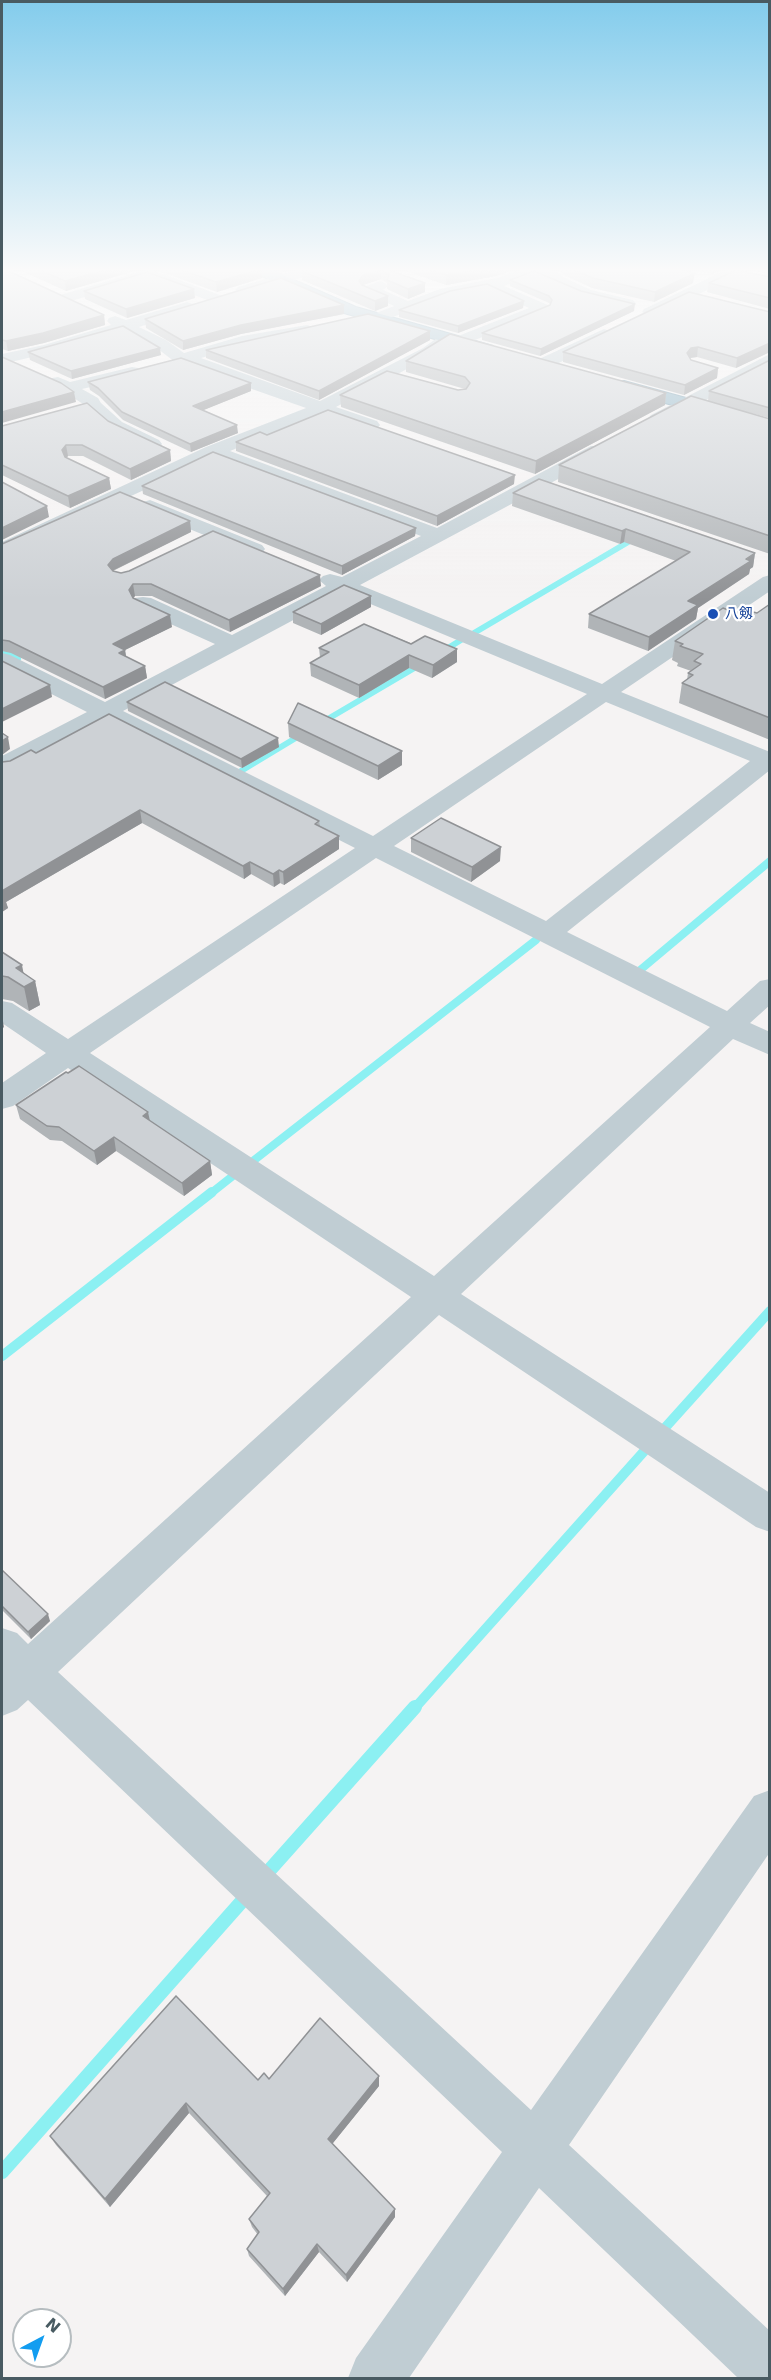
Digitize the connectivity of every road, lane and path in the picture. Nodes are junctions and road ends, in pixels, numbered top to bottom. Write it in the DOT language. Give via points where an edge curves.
graph roads {
  1 [pos="49,378"];
  2 [pos="105,378"];
  3 [pos="238,378"];
  4 [pos="376,378"];
  5 [pos="398,378"];
  6 [pos="734,378"];
  7 [pos="405,380"];
  8 [pos="603,380"];
  9 [pos="70,387"];
  10 [pos="687,403"];
  11 [pos="92,405"];
  12 [pos="320,408"];
  13 [pos="69,411"];
  14 [pos="770,427"];
  15 [pos="636,430"];
  16 [pos="391,432"];
  17 [pos="616,440"];
  18 [pos="213,451"];
  19 [pos="190,462"];
  20 [pos="514,475"];
  21 [pos="536,483"];
  22 [pos="121,487"];
  23 [pos="558,490"];
  24 [pos="50,508"];
  25 [pos="69,517"];
  26 [pos="192,532"];
  27 [pos="438,535"];
  28 [pos="161,536"];
  29 [pos="2,549"];
  30 [pos="274,556"];
  31 [pos="313,573"];
  32 [pos="770,581"];
  33 [pos="343,585"];
  34 [pos="143,603"];
  35 [pos="232,644"];
  36 [pos="2,660"];
  37 [pos="605,693"];
  38 [pos="104,712"];
  39 [pos="768,760"];
  40 [pos="2,766"];
  41 [pos="375,848"];
  42 [pos="547,934"];
  43 [pos="770,988"];
  44 [pos="2,1010"];
  45 [pos="729,1025"];
  46 [pos="770,1045"];
  47 [pos="68,1054"];
  48 [pos="2,1098"];
  49 [pos="436,1296"];
  50 [pos="770,1515"];
  51 [pos="10,1672"];
  52 [pos="770,1812"];
  53 [pos="535,2148"];
  54 [pos="770,2370"];
  55 [pos="376,2379"];
  1 -- 9 [label="street"];
  2 -- 9 [label="street"];
  3 -- 12 [label="street"];
  4 -- 12 [label="street"];
  5 -- 7 [label="street"];
  6 -- 10 [label="street"];
  8 -- 10 [label="highway"];
  9 -- 11 [label="street"];
  10 -- 14 [label="highway"];
  10 -- 15 [label="street"];
  11 -- 13 [label="street"];
  11 -- 19 [label="street" via="116,426"];
  12 -- 16 [label="street"];
  12 -- 18 [label="street"];
  17 -- 21 [label="street"];
  18 -- 19 [label="street"];
  18 -- 27 [label="street"];
  19 -- 22 [label="street"];
  20 -- 21 [label="street"];
  21 -- 23 [label="street"];
  21 -- 27 [label="street"];
  22 -- 25 [label="street"];
  22 -- 26 [label="street"];
  24 -- 25 [label="street"];
  25 -- 29 [label="street"];
  26 -- 28 [label="street"];
  26 -- 30 [label="street" via="214,532"];
  27 -- 33 [label="street"];
  31 -- 33 [label="street"];
  32 -- 37 [label="street"];
  33 -- 35 [label="street"];
  33 -- 37 [label="street"];
  34 -- 35 [label="street"];
  35 -- 38 [label="street"];
  36 -- 38 [label="street"];
  37 -- 39 [label="street"];
  37 -- 41 [label="street"];
  38 -- 40 [label="street"];
  38 -- 41 [label="street"];
  39 -- 42 [label="street"];
  41 -- 42 [label="street"];
  41 -- 47 [label="street"];
  42 -- 45 [label="street"];
  43 -- 45 [label="street"];
  44 -- 47 [label="street"];
  45 -- 46 [label="street"];
  45 -- 49 [label="street"];
  47 -- 48 [label="street"];
  47 -- 49 [label="street"];
  49 -- 50 [label="street"];
  49 -- 51 [label="street"];
  51 -- 53 [label="street"];
  52 -- 53 [label="street"];
  53 -- 54 [label="street"];
  53 -- 55 [label="street"];
}
